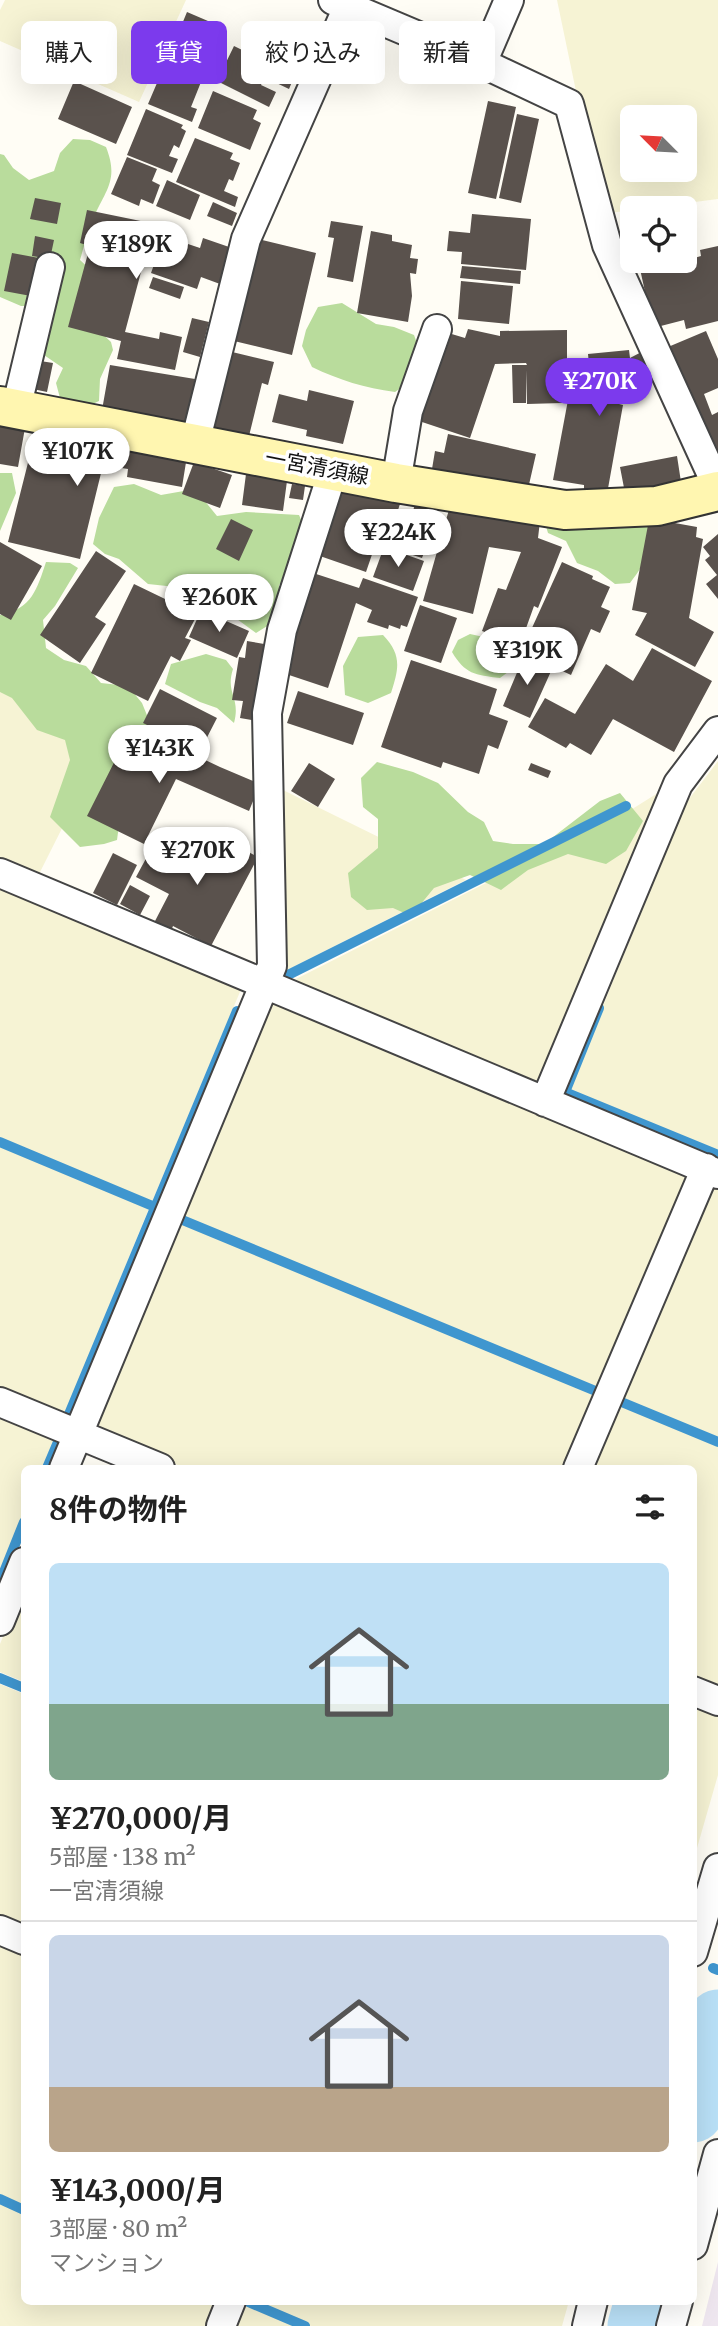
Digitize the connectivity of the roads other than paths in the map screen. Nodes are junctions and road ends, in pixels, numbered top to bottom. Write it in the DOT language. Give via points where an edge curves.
graph roads {
  1 [pos="509,0"];
  2 [pos="344,2"];
  3 [pos="399,26"];
  4 [pos="495,33"];
  5 [pos="495,69"];
  6 [pos="50,267"];
  7 [pos="437,329"];
  8 [pos="8,408"];
  9 [pos="195,443"];
  10 [pos="334,471"];
  11 [pos="396,483"];
  12 [pos="718,489"];
  13 [pos="718,731"];
  14 [pos="0,873"];
  15 [pos="264,984"];
  16 [pos="545,1102"];
  17 [pos="712,1171"];
  18 [pos="0,1402"];
  19 [pos="78,1434"];
  20 [pos="65,1465"];
  21 [pos="153,1465"];
  22 [pos="579,1465"];
  23 [pos="21,1569"];
  24 [pos="0,1621"];
  25 [pos="697,1692"];
  26 [pos="718,1701"];
  27 [pos="718,1868"];
  28 [pos="0,1930"];
  29 [pos="21,1939"];
  30 [pos="697,1939"];
  31 [pos="718,2154"];
  32 [pos="697,2230"];
  33 [pos="229,2305"];
  34 [pos="592,2305"];
  35 [pos="677,2305"];
  36 [pos="220,2326"];
  37 [pos="587,2326"];
  38 [pos="671,2326"];
  1 -- 4 [label="street"];
  2 -- 3 [label="street"];
  2 -- 9 [label="street" via="246,239"];
  5 -- 12 [label="street" via="569,104 607,245"];
  6 -- 8 [label="street"];
  7 -- 11 [label="street" via="408,411"];
  8 -- 9 [label="main road, 一宮清須線"];
  9 -- 10 [label="main road, 一宮清須線"];
  10 -- 11 [label="main road, 一宮清須線"];
  10 -- 15 [label="street" via="282,630 267,713 272,966"];
  11 -- 12 [label="main road, 一宮清須線" via="565,510 657,506"];
  13 -- 16 [label="street" via="678,784"];
  14 -- 15 [label="street"];
  15 -- 16 [label="street"];
  15 -- 19 [label="street"];
  16 -- 17 [label="street"];
  17 -- 22 [label="street"];
  18 -- 19 [label="street"];
  19 -- 20 [label="street"];
  19 -- 21 [label="street"];
  23 -- 24 [label="street"];
  25 -- 26 [label="street"];
  27 -- 30 [label="street"];
  28 -- 29 [label="street"];
  31 -- 32 [label="street"];
  33 -- 36 [label="street"];
  34 -- 37 [label="street"];
  35 -- 38 [label="street"];
}
